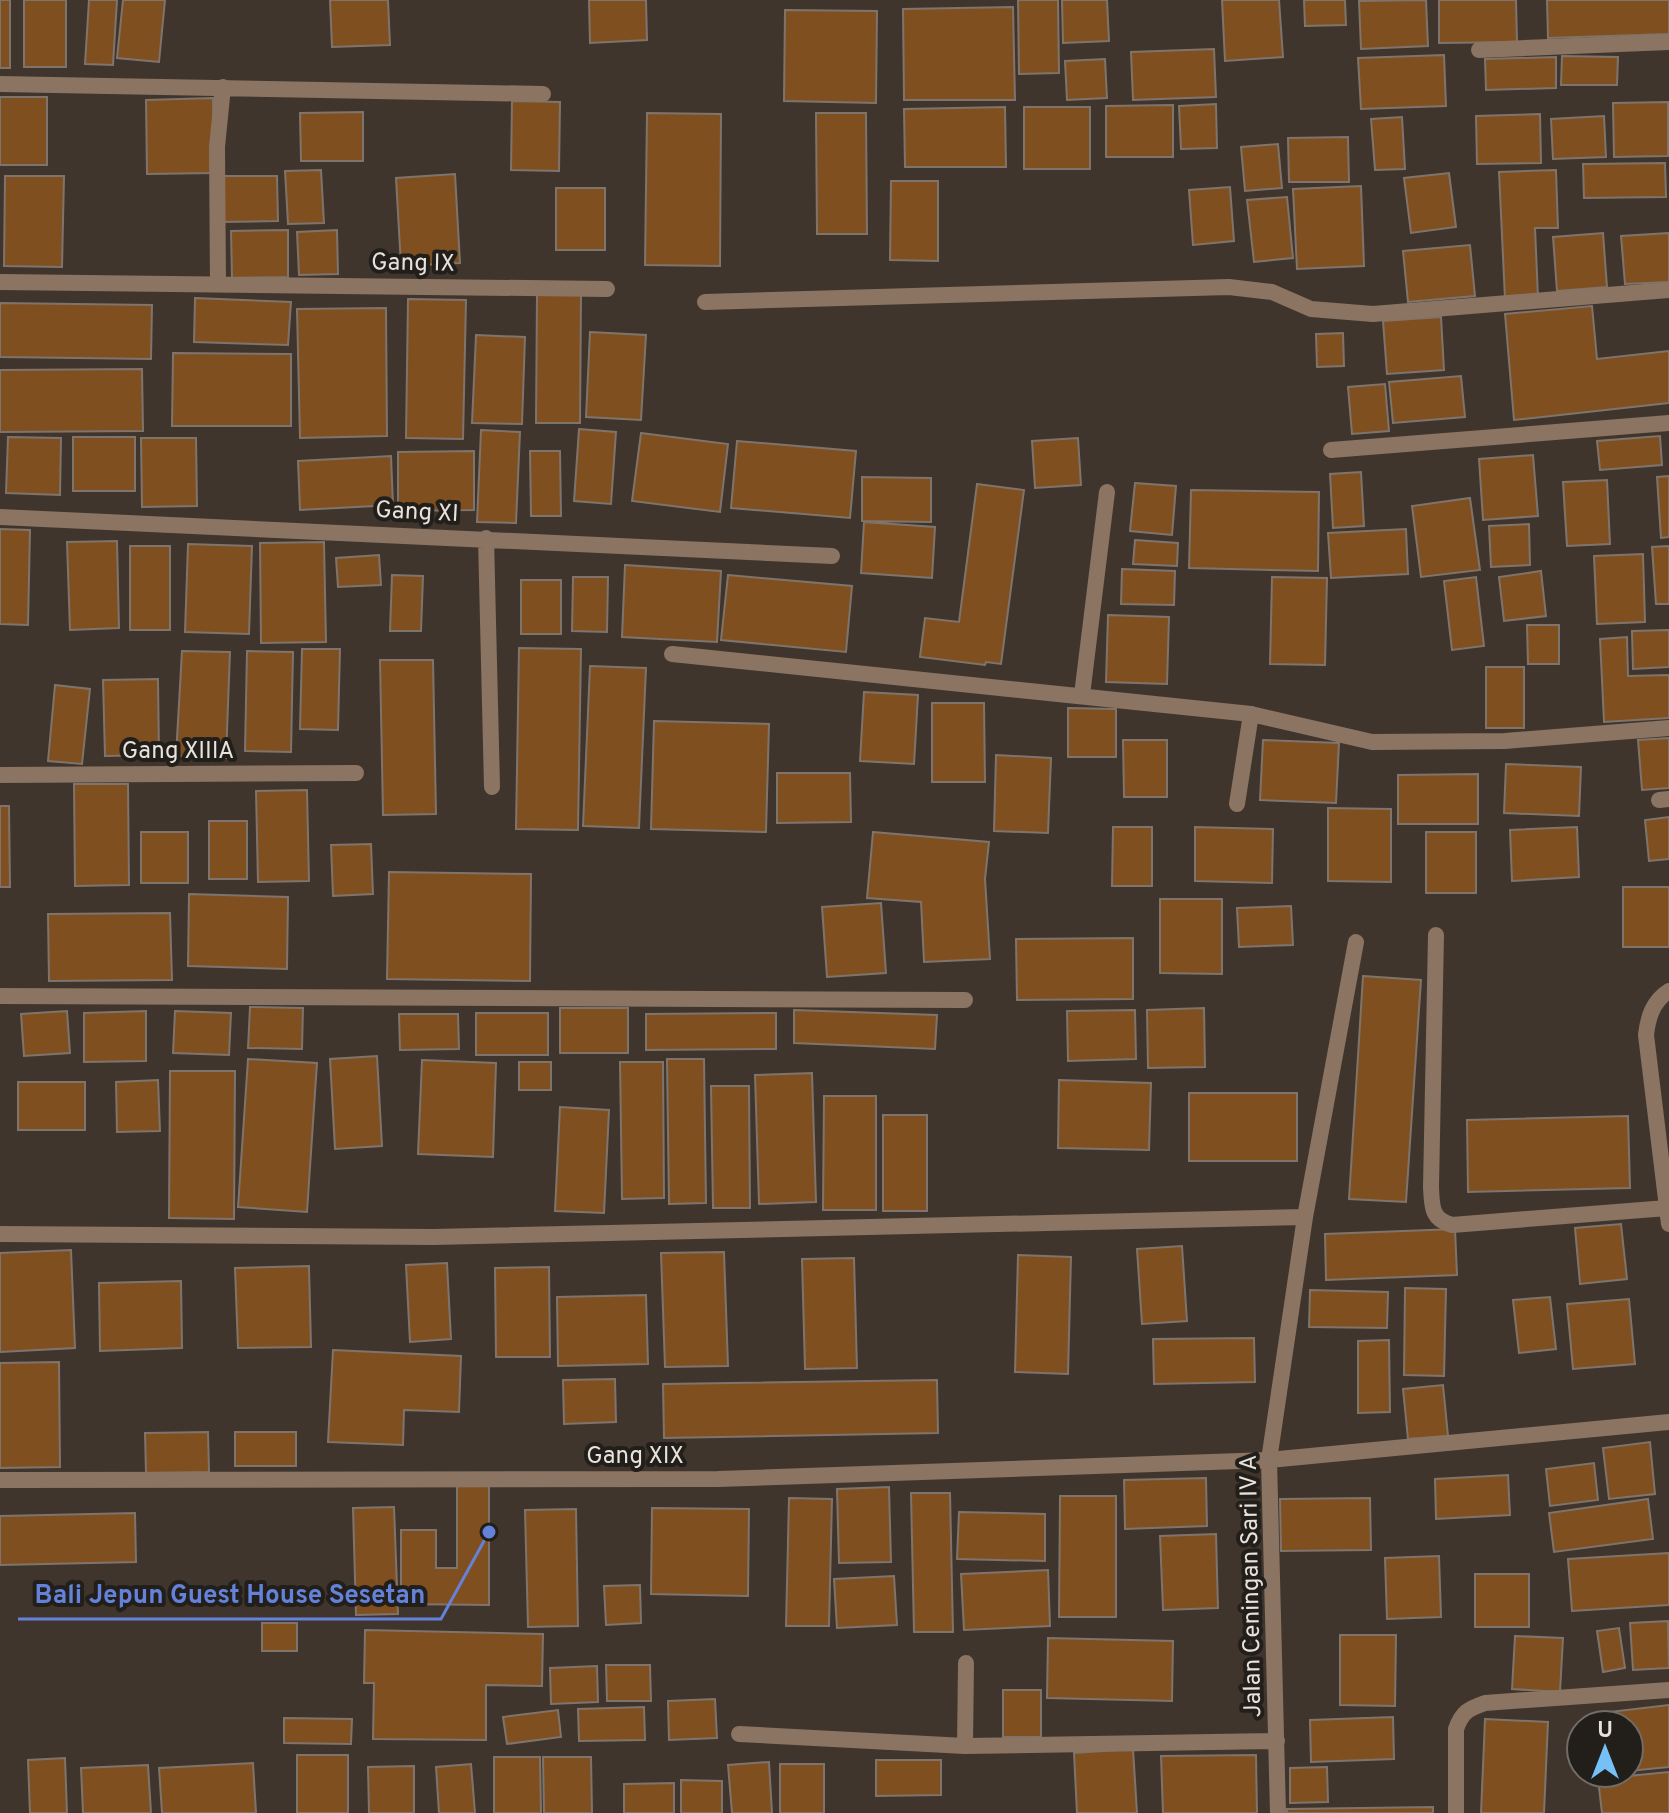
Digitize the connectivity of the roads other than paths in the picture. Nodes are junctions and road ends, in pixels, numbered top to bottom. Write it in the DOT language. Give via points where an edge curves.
graph roads {
  1 [pos="1669,42"];
  2 [pos="1479,50"];
  3 [pos="0,84"];
  4 [pos="223,87"];
  5 [pos="543,94"];
  6 [pos="0,282"];
  7 [pos="218,284"];
  8 [pos="607,289"];
  9 [pos="1669,290"];
  10 [pos="705,302"];
  11 [pos="1669,423"];
  12 [pos="1331,450"];
  13 [pos="1107,492"];
  14 [pos="0,517"];
  15 [pos="486,538"];
  16 [pos="832,556"];
  17 [pos="672,654"];
  18 [pos="1082,695"];
  19 [pos="1251,714"];
  20 [pos="1669,728"];
  21 [pos="356,773"];
  22 [pos="0,775"];
  23 [pos="492,787"];
  24 [pos="1237,804"];
  25 [pos="1436,935"];
  26 [pos="1356,942"];
  27 [pos="1669,991"];
  28 [pos="0,996"];
  29 [pos="965,1000"];
  30 [pos="1668,1216"];
  31 [pos="1305,1217"];
  32 [pos="0,1234"];
  33 [pos="1669,1422"];
  34 [pos="1269,1460"];
  35 [pos="0,1480"];
  36 [pos="966,1663"];
  37 [pos="1669,1690"];
  38 [pos="739,1734"];
  39 [pos="1277,1741"];
  40 [pos="965,1746"];
  41 [pos="1278,1813"];
  42 [pos="1456,1813"];
  1 -- 2 [label="street"];
  3 -- 4 [label="street"];
  4 -- 5 [label="street"];
  4 -- 7 [label="street" via="217,147"];
  6 -- 7 [label="street, Gang IX"];
  7 -- 8 [label="street, Gang IX"];
  9 -- 10 [label="street" via="1373,314 1311,309 1272,292 1229,287"];
  11 -- 12 [label="street"];
  13 -- 18 [label="street"];
  14 -- 15 [label="street, Gang XI"];
  15 -- 16 [label="street, Gang XI"];
  15 -- 23 [label="street"];
  17 -- 18 [label="street"];
  18 -- 19 [label="street"];
  19 -- 20 [label="street" via="1372,742 1398,743"];
  19 -- 24 [label="street"];
  21 -- 22 [label="street, Gang XIIIA"];
  25 -- 30 [label="street" via="1432,1213 1452,1225"];
  26 -- 31 [label="street, Jalan Ceningan Sari IV A"];
  27 -- 30 [label="street" via="1659,997 1648,1018 1646,1035"];
  28 -- 29 [label="street"];
  31 -- 32 [label="street" via="433,1237"];
  31 -- 34 [label="street, Jalan Ceningan Sari IV A"];
  33 -- 34 [label="street, Gang XIX"];
  34 -- 35 [label="street, Gang XIX" via="718,1479"];
  34 -- 39 [label="street, Jalan Ceningan Sari IV A"];
  36 -- 40 [label="street"];
  37 -- 42 [label="street" via="1485,1703 1467,1709 1456,1729"];
  38 -- 40 [label="street"];
  39 -- 40 [label="street"];
  39 -- 41 [label="street, Jalan Ceningan Sari IV A"];
}
